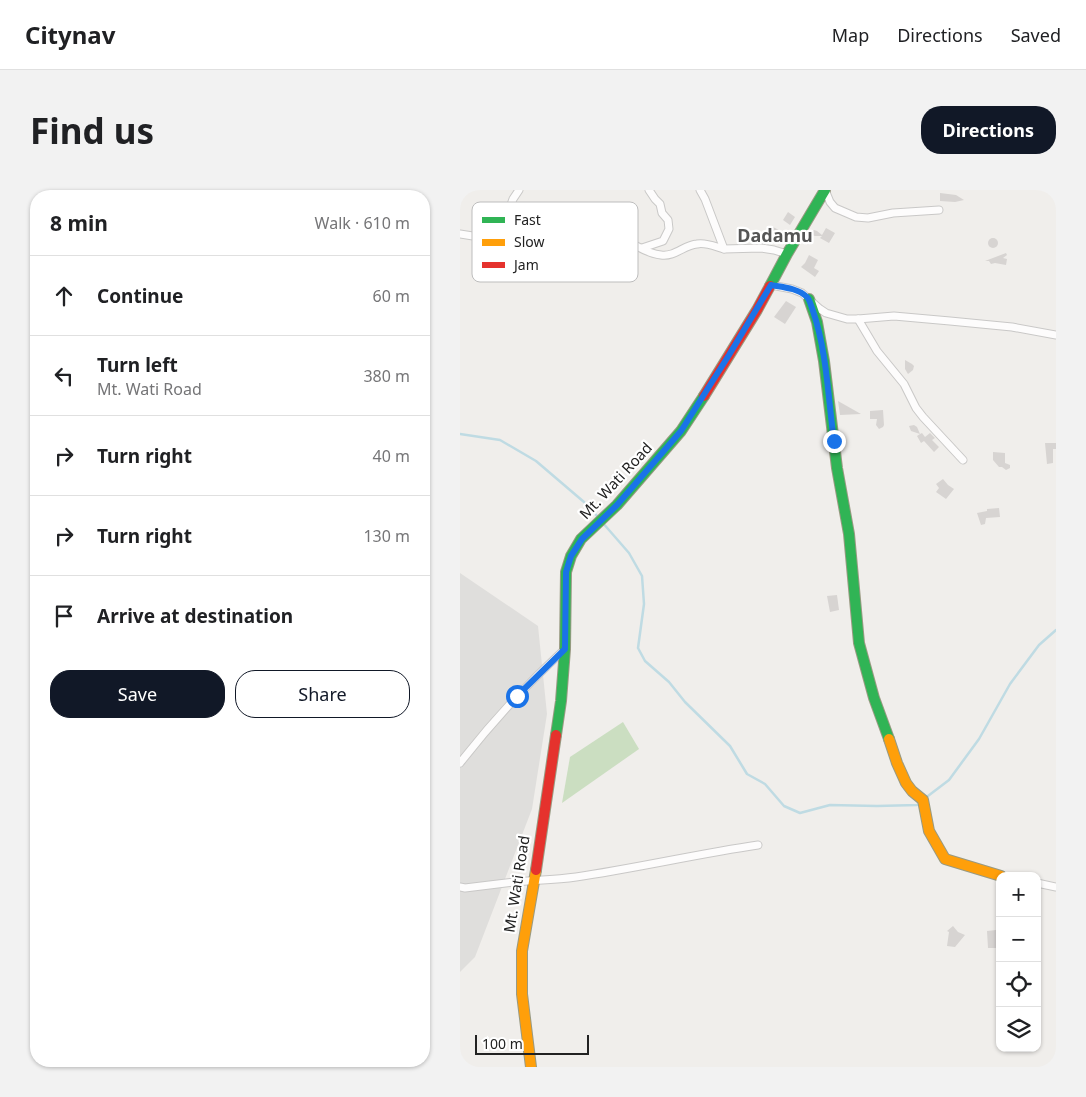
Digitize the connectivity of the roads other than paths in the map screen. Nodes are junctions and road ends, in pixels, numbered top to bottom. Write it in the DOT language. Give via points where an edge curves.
graph roads {
  1 [pos="519,190"];
  2 [pos="649,190"];
  3 [pos="700,190"];
  4 [pos="825,190"];
  5 [pos="512,202"];
  6 [pos="939,210"];
  7 [pos="460,232"];
  8 [pos="472,236"];
  9 [pos="638,246"];
  10 [pos="642,248"];
  11 [pos="724,249"];
  12 [pos="787,254"];
  13 [pos="771,285"];
  14 [pos="809,299"];
  15 [pos="858,319"];
  16 [pos="1056,335"];
  17 [pos="963,460"];
  18 [pos="565,649"];
  19 [pos="460,763"];
  20 [pos="758,845"];
  21 [pos="996,874"];
  22 [pos="534,881"];
  23 [pos="1041,884"];
  24 [pos="460,887"];
  25 [pos="1056,887"];
  26 [pos="531,1067"];
  1 -- 5 [label="street"];
  2 -- 10 [label="street" via="660,204 669,228 663,241"];
  3 -- 11 [label="street"];
  4 -- 6 [label="street" via="835,208 856,217"];
  4 -- 12 [label="street, Mt. Wati Road"];
  7 -- 8 [label="street"];
  9 -- 10 [label="street"];
  10 -- 11 [label="street" via="662,256 700,243"];
  11 -- 12 [label="street" via="762,248"];
  12 -- 13 [label="street, Mt. Wati Road"];
  13 -- 14 [label="street" via="792,289"];
  13 -- 18 [label="street, Mt. Wati Road" via="681,431 617,505 582,539 571,556 566,572"];
  14 -- 15 [label="street" via="826,313"];
  14 -- 21 [label="street" via="824,361 849,534 859,643 874,698 906,784 923,800 929,831 945,859"];
  15 -- 16 [label="street" via="894,316 932,319"];
  15 -- 17 [label="street" via="877,351 904,384 916,408"];
  18 -- 19 [label="street" via="517,696"];
  18 -- 22 [label="street, Mt. Wati Road" via="561,701"];
  20 -- 22 [label="street" via="612,871"];
  22 -- 24 [label="street"];
  22 -- 26 [label="street, Mt. Wati Road" via="522,951 522,994"];
  23 -- 25 [label="street"];
}
